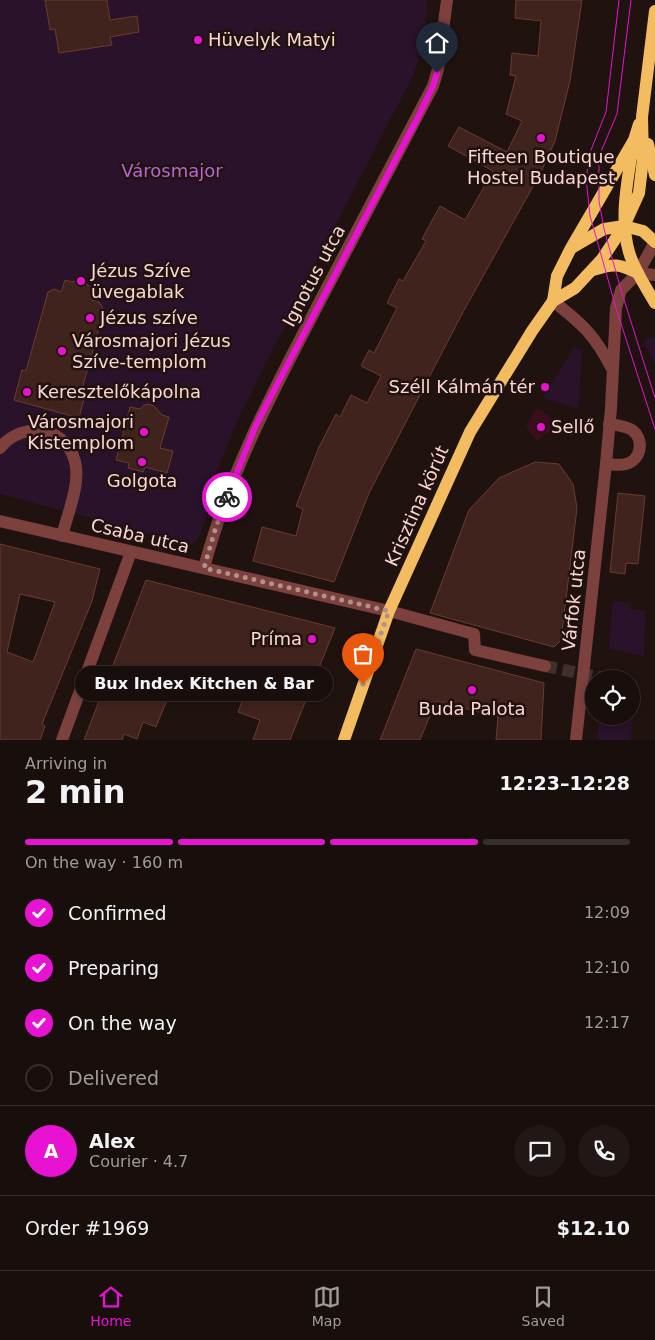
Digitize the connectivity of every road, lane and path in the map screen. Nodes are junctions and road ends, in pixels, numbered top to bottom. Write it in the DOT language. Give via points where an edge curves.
graph roads {
  1 [pos="447,0"];
  2 [pos="655,10"];
  3 [pos="642,117"];
  4 [pos="634,140"];
  5 [pos="655,175"];
  6 [pos="624,226"];
  7 [pos="655,242"];
  8 [pos="571,248"];
  9 [pos="592,271"];
  10 [pos="638,273"];
  11 [pos="655,274"];
  12 [pos="553,301"];
  13 [pos="655,303"];
  14 [pos="612,369"];
  15 [pos="609,424"];
  16 [pos="0,448"];
  17 [pos="606,464"];
  18 [pos="0,521"];
  19 [pos="62,536"];
  20 [pos="131,552"];
  21 [pos="204,568"];
  22 [pos="389,611"];
  23 [pos="545,666"];
  24 [pos="62,740"];
  25 [pos="344,740"];
  26 [pos="576,740"];
  1 -- 21 [label="street, Ignotus utca" via="433,86 256,425 230,488"];
  2 -- 3 [label="main road"];
  3 -- 4 [label="main road"];
  3 -- 5 [label="main road"];
  3 -- 6 [label="main road" via="643,159 639,193"];
  4 -- 6 [label="main road"];
  4 -- 8 [label="main road"];
  6 -- 7 [label="main road" via="643,231"];
  6 -- 8 [label="main road" via="604,229"];
  6 -- 9 [label="main road"];
  6 -- 10 [label="main road" via="629,252"];
  7 -- 10 [label="street"];
  8 -- 12 [label="main road, Krisztina körút" via="557,276"];
  9 -- 10 [label="main road" via="614,264"];
  9 -- 12 [label="main road, Krisztina körút" via="575,288"];
  10 -- 11 [label="street"];
  10 -- 13 [label="main road"];
  10 -- 14 [label="street, Várfok utca" via="621,290 616,308"];
  12 -- 14 [label="street" via="592,335"];
  12 -- 22 [label="main road, Krisztina körút" via="470,432"];
  14 -- 15 [label="street, Várfok utca"];
  15 -- 17 [label="street, Várfok utca"];
  15 -- 17 [label="street" via="631,430 640,441 640,448 632,461"];
  16 -- 19 [label="street" via="20,432 38,430 55,436 69,448 77,474"];
  17 -- 26 [label="street, Várfok utca"];
  18 -- 19 [label="street, Csaba utca"];
  19 -- 20 [label="street, Csaba utca"];
  20 -- 21 [label="street, Csaba utca"];
  20 -- 24 [label="street"];
  21 -- 22 [label="street, Csaba utca"];
  22 -- 23 [label="street, Csaba utca" via="474,634 475,650"];
  22 -- 25 [label="main road, Krisztina körút"];
}
